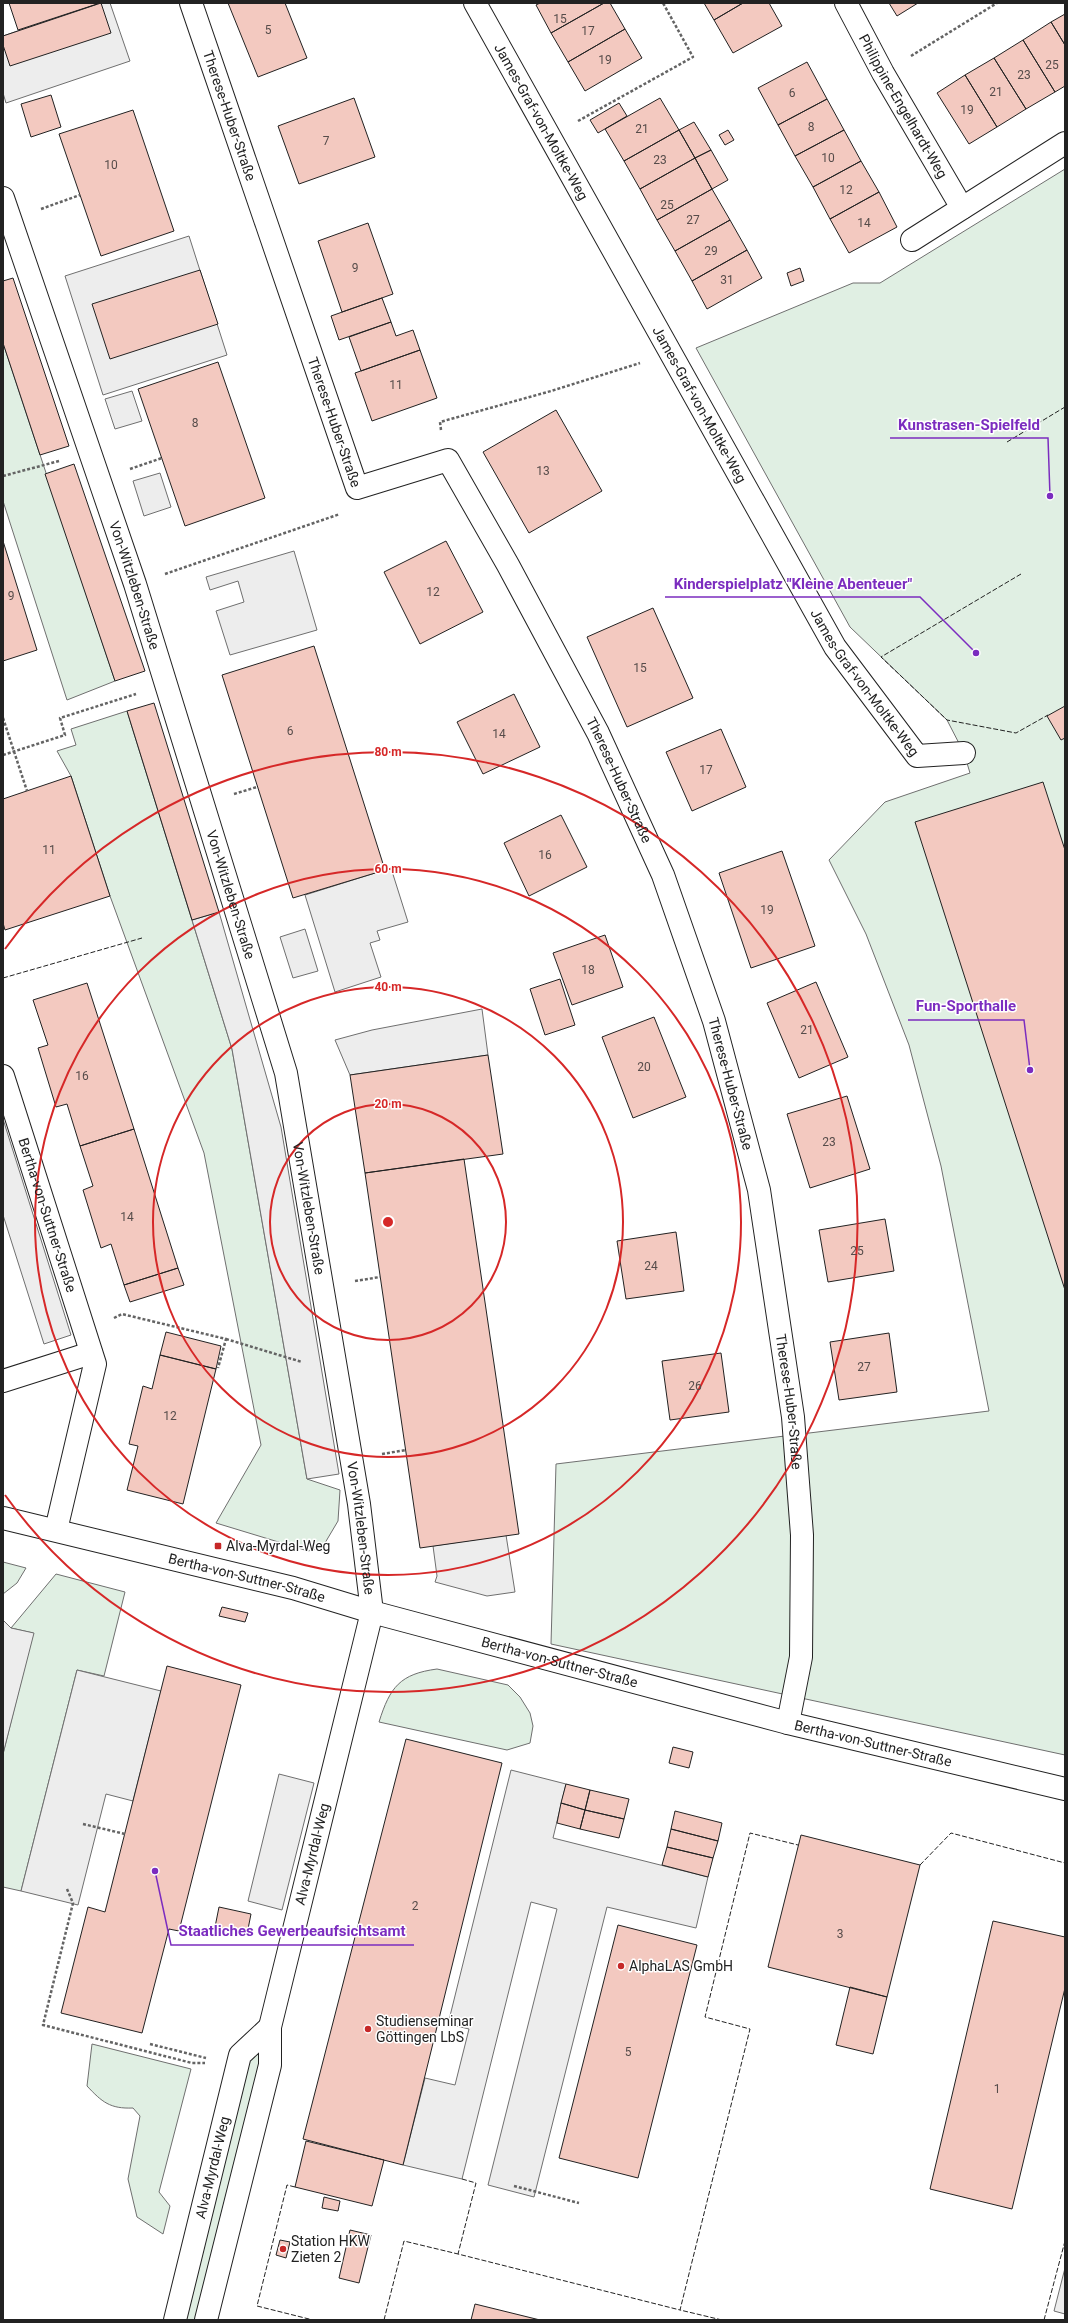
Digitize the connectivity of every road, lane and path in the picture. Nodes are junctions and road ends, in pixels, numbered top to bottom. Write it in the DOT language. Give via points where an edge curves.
graph roads {
  1 [pos="191,3"];
  2 [pos="475,3"];
  3 [pos="663,3"];
  4 [pos="846,3"];
  5 [pos="997,3"];
  6 [pos="883,73"];
  7 [pos="550,136"];
  8 [pos="1065,142"];
  9 [pos="80,195"];
  10 [pos="3,198"];
  11 [pos="962,208"];
  12 [pos="10,219"];
  13 [pos="912,240"];
  14 [pos="611,373"];
  15 [pos="448,460"];
  16 [pos="43,465"];
  17 [pos="3,476"];
  18 [pos="344,513"];
  19 [pos="135,584"];
  20 [pos="116,700"];
  21 [pos="3,718"];
  22 [pos="14,751"];
  23 [pos="964,753"];
  24 [pos="3,755"];
  25 [pos="27,791"];
  26 [pos="3,1076"];
  27 [pos="83,1329"];
  28 [pos="226,1339"];
  29 [pos="92,1353"];
  30 [pos="283,1356"];
  31 [pos="218,1368"];
  32 [pos="3,1381"];
  33 [pos="3,1518"];
  34 [pos="56,1530"];
  35 [pos="372,1612"];
  36 [pos="788,1723"];
  37 [pos="1065,1789"];
  38 [pos="83,1824"];
  39 [pos="124,1834"];
  40 [pos="67,1889"];
  41 [pos="270,2027"];
  42 [pos="150,2044"];
  43 [pos="192,2063"];
  44 [pos="237,2065"];
  45 [pos="514,2186"];
  46 [pos="579,2203"];
  47 [pos="175,2320"];
  48 [pos="206,2320"];
  1 -- 15 [label="street, Therese-Huber-Straße" via="357,488"];
  2 -- 7 [label="street, James-Graf-von-Moltke-Weg"];
  3 -- 7 [label="path" via="693,57"];
  4 -- 6 [label="street, Philippine-Engelhardt-Weg"];
  5 -- 6 [label="path"];
  6 -- 11 [label="street, Philippine-Engelhardt-Weg"];
  7 -- 23 [label="street, James-Graf-von-Moltke-Weg" via="835,647 917,756"];
  8 -- 11 [label="street"];
  9 -- 12 [label="path"];
  10 -- 12 [label="street, Von-Witzleben-Straße"];
  11 -- 13 [label="street"];
  12 -- 19 [label="street, Von-Witzleben-Straße"];
  14 -- 15 [label="path" via="440,422"];
  15 -- 36 [label="street, Therese-Huber-Straße" via="508,565 598,733 663,875 714,1021 759,1190 793,1418 802,1535 801,1657"];
  16 -- 17 [label="path"];
  18 -- 19 [label="path"];
  19 -- 35 [label="street, Von-Witzleben-Straße" via="286,1074 354,1473"];
  20 -- 22 [label="path" via="60,718 65,735"];
  21 -- 22 [label="path"];
  22 -- 24 [label="path"];
  22 -- 25 [label="path"];
  26 -- 27 [label="street, Bertha-von-Suttner-Straße"];
  27 -- 28 [label="path" via="122,1314"];
  27 -- 29 [label="street, Bertha-von-Suttner-Straße"];
  28 -- 30 [label="path"];
  28 -- 31 [label="path"];
  29 -- 32 [label="street"];
  29 -- 34 [label="street, Bertha-von-Suttner-Straße" via="95,1364"];
  33 -- 34 [label="street, Bertha-von-Suttner-Straße"];
  34 -- 35 [label="street, Bertha-von-Suttner-Straße" via="293,1588"];
  35 -- 36 [label="street, Bertha-von-Suttner-Straße"];
  35 -- 41 [label="street, Alva-Myrdal-Weg"];
  36 -- 37 [label="street, Bertha-von-Suttner-Straße"];
  38 -- 39 [label="path"];
  40 -- 43 [label="path" via="73,1904 43,2025"];
  41 -- 44 [label="street, Alva-Myrdal-Weg" via="240,2055"];
  41 -- 48 [label="street, Alva-Myrdal-Weg" via="270,2065"];
  42 -- 44 [label="path"];
  44 -- 47 [label="street, Alva-Myrdal-Weg"];
  45 -- 46 [label="path"];
}
